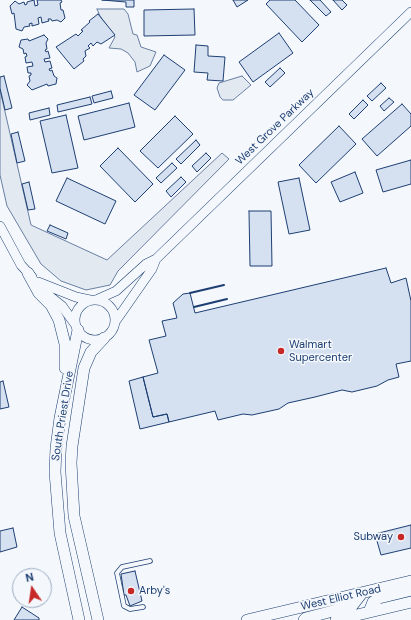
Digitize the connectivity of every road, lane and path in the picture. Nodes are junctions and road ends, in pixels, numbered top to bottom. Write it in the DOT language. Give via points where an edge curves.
graph roads {
  1 [pos="411,12"];
  2 [pos="0,226"];
  3 [pos="156,259"];
  4 [pos="28,273"];
  5 [pos="38,282"];
  6 [pos="94,300"];
  7 [pos="115,322"];
  8 [pos="76,327"];
  9 [pos="104,338"];
  10 [pos="64,399"];
  11 [pos="55,458"];
  12 [pos="74,516"];
  13 [pos="150,561"];
  14 [pos="411,582"];
  15 [pos="411,590"];
  16 [pos="362,593"];
  17 [pos="411,602"];
  18 [pos="143,607"];
  19 [pos="369,612"];
  20 [pos="79,620"];
  21 [pos="98,620"];
  22 [pos="247,620"];
  23 [pos="304,620"];
  24 [pos="336,620"];
  1 -- 3 [label="street, West Grove Parkway"];
  2 -- 4 [label="street"];
  3 -- 6 [label="street, West Grove Parkway" via="146,264 116,290"];
  3 -- 7 [label="street, West Grove Parkway" via="152,269"];
  4 -- 5 [label="street"];
  4 -- 10 [label="main road" via="39,293 51,305 63,330"];
  5 -- 6 [label="street"];
  5 -- 8 [label="street" via="42,290 62,306"];
  6 -- 7 [label="street" via="109,305 115,315"];
  6 -- 8 [label="street" via="84,302 76,312"];
  7 -- 9 [label="street" via="110,334"];
  8 -- 9 [label="street" via="86,338"];
  8 -- 10 [label="main road, South Priest Drive"];
  9 -- 12 [label="main road, South Priest Drive" via="91,352 83,375 72,446"];
  10 -- 11 [label="main road, South Priest Drive"];
  11 -- 12 [label="main road" via="62,466 65,501"];
  11 -- 20 [label="main road, South Priest Drive" via="60,533"];
  12 -- 21 [label="main road, South Priest Drive"];
  13 -- 18 [label="lane" via="122,567 117,573 124,606 130,609"];
  14 -- 16 [label="main road, West Elliot Road"];
  15 -- 19 [label="main road" via="379,598"];
  16 -- 22 [label="main road, West Elliot Road"];
  16 -- 23 [label="main road" via="352,606"];
  17 -- 19 [label="main road, West Elliot Road"];
  19 -- 24 [label="main road, West Elliot Road"];
}
